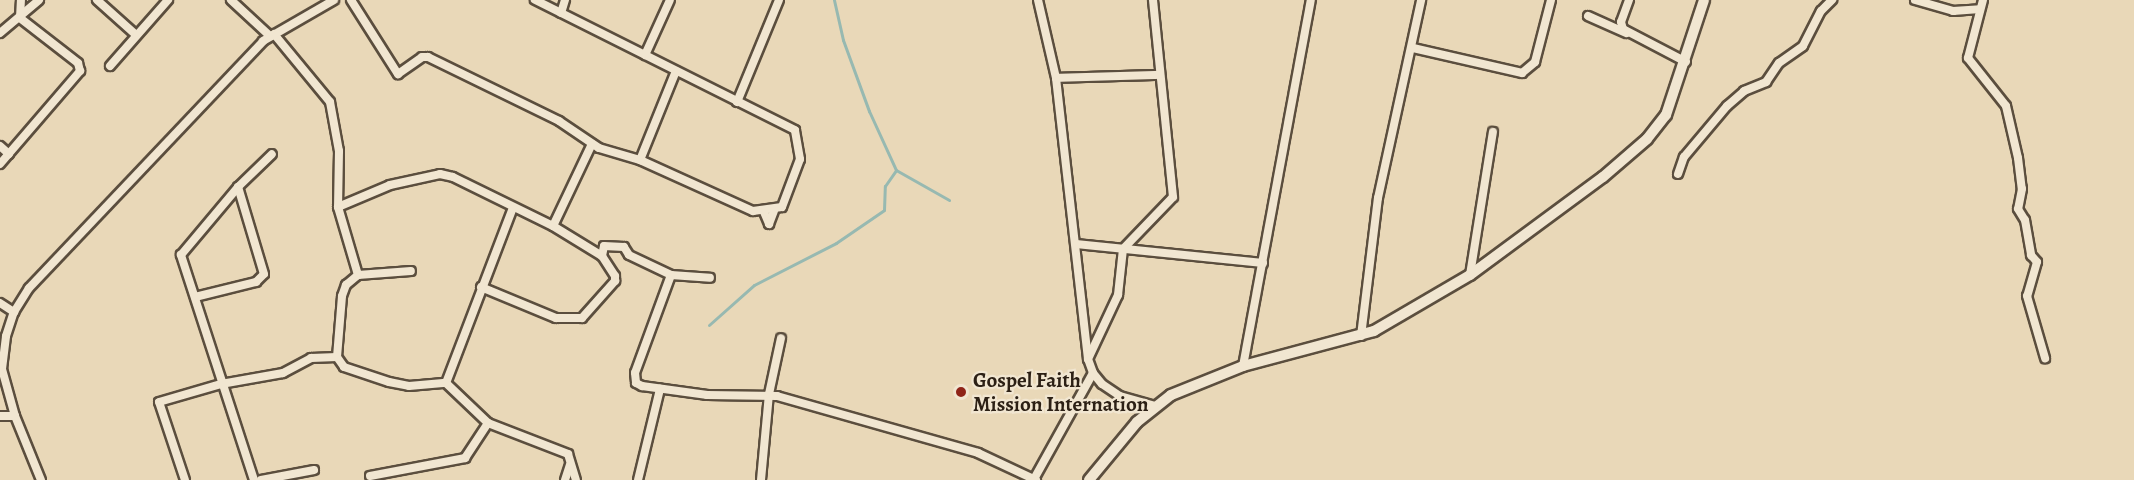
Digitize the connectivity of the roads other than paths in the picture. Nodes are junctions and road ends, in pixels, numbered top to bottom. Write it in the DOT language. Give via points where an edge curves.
graph roads {
  1 [pos="21,0"];
  2 [pos="39,0"];
  3 [pos="97,0"];
  4 [pos="168,0"];
  5 [pos="231,0"];
  6 [pos="334,0"];
  7 [pos="351,0"];
  8 [pos="536,0"];
  9 [pos="565,0"];
  10 [pos="670,0"];
  11 [pos="779,0"];
  12 [pos="1038,0"];
  13 [pos="1153,0"];
  14 [pos="1311,0"];
  15 [pos="1421,0"];
  16 [pos="1551,0"];
  17 [pos="1629,0"];
  18 [pos="1704,0"];
  19 [pos="1832,0"];
  20 [pos="1914,0"];
  21 [pos="1983,0"];
  22 [pos="1980,9"];
  23 [pos="561,13"];
  24 [pos="1588,16"];
  25 [pos="20,18"];
  26 [pos="0,33"];
  27 [pos="1627,33"];
  28 [pos="135,34"];
  29 [pos="272,35"];
  30 [pos="1413,48"];
  31 [pos="645,55"];
  32 [pos="1686,62"];
  33 [pos="110,66"];
  34 [pos="676,71"];
  35 [pos="1159,75"];
  36 [pos="1056,78"];
  37 [pos="737,102"];
  38 [pos="1493,132"];
  39 [pos="592,144"];
  40 [pos="0,146"];
  41 [pos="9,154"];
  42 [pos="272,154"];
  43 [pos="640,160"];
  44 [pos="0,164"];
  45 [pos="1678,174"];
  46 [pos="238,187"];
  47 [pos="338,207"];
  48 [pos="513,208"];
  49 [pos="774,211"];
  50 [pos="764,212"];
  51 [pos="553,226"];
  52 [pos="1076,244"];
  53 [pos="1123,249"];
  54 [pos="602,256"];
  55 [pos="1263,263"];
  56 [pos="411,271"];
  57 [pos="671,274"];
  58 [pos="1470,274"];
  59 [pos="358,275"];
  60 [pos="710,278"];
  61 [pos="481,287"];
  62 [pos="195,297"];
  63 [pos="0,303"];
  64 [pos="14,312"];
  65 [pos="1361,336"];
  66 [pos="781,338"];
  67 [pos="337,357"];
  68 [pos="2044,358"];
  69 [pos="1088,359"];
  70 [pos="1243,366"];
  71 [pos="1093,373"];
  72 [pos="446,383"];
  73 [pos="221,384"];
  74 [pos="660,389"];
  75 [pos="769,394"];
  76 [pos="1155,406"];
  77 [pos="0,416"];
  78 [pos="15,416"];
  79 [pos="488,423"];
  80 [pos="570,465"];
  81 [pos="314,470"];
  82 [pos="370,476"];
  83 [pos="1035,479"];
  84 [pos="41,480"];
  85 [pos="185,480"];
  86 [pos="254,480"];
  87 [pos="261,480"];
  88 [pos="565,480"];
  89 [pos="576,480"];
  90 [pos="638,480"];
  91 [pos="761,480"];
  92 [pos="1089,480"];
  1 -- 25 [label="street"];
  2 -- 25 [label="street"];
  3 -- 28 [label="street"];
  4 -- 28 [label="street"];
  5 -- 29 [label="street"];
  6 -- 29 [label="street"];
  7 -- 39 [label="street" via="394,72 402,72 418,59 428,57 559,122"];
  8 -- 23 [label="street"];
  9 -- 23 [label="street"];
  10 -- 31 [label="street"];
  11 -- 37 [label="street"];
  12 -- 36 [label="street"];
  13 -- 35 [label="street"];
  14 -- 55 [label="street"];
  15 -- 30 [label="street"];
  16 -- 30 [label="street" via="1535,62 1522,73"];
  17 -- 27 [label="street" via="1621,22"];
  18 -- 32 [label="main road"];
  19 -- 45 [label="street" via="1821,11 1803,46 1779,63 1766,82 1744,91 1727,106 1684,157"];
  20 -- 22 [label="street" via="1953,11"];
  21 -- 22 [label="street"];
  22 -- 68 [label="street" via="1968,58 2006,106 2022,189 2018,209 2025,220 2031,255 2037,262 2027,296"];
  23 -- 31 [label="street"];
  24 -- 27 [label="street"];
  25 -- 26 [label="street"];
  25 -- 41 [label="street" via="78,63 80,71"];
  27 -- 32 [label="street"];
  28 -- 33 [label="street"];
  29 -- 47 [label="street" via="330,102 339,150"];
  29 -- 64 [label="street" via="64,248"];
  30 -- 65 [label="street" via="1378,198"];
  31 -- 34 [label="street"];
  32 -- 58 [label="main road" via="1666,115 1647,139 1594,185"];
  34 -- 37 [label="street"];
  34 -- 43 [label="street"];
  35 -- 36 [label="street"];
  35 -- 53 [label="street" via="1173,197"];
  36 -- 52 [label="street"];
  37 -- 49 [label="street" via="795,130 800,140 796,177 787,199"];
  38 -- 58 [label="street"];
  39 -- 43 [label="street"];
  39 -- 51 [label="street"];
  40 -- 41 [label="street"];
  41 -- 44 [label="street"];
  42 -- 46 [label="street"];
  43 -- 50 [label="street" via="738,206"];
  46 -- 62 [label="street" via="181,255"];
  46 -- 62 [label="street" via="264,274 256,282"];
  47 -- 48 [label="street" via="390,185 440,174"];
  47 -- 59 [label="street"];
  48 -- 51 [label="street"];
  48 -- 61 [label="street"];
  49 -- 50 [label="street"];
  49 -- 50 [label="street" via="770,224"];
  51 -- 54 [label="street"];
  52 -- 53 [label="street"];
  52 -- 69 [label="street"];
  53 -- 55 [label="street"];
  53 -- 69 [label="street" via="1118,295"];
  54 -- 57 [label="street" via="604,246 624,247 629,255"];
  54 -- 61 [label="street" via="615,279 582,318 556,318"];
  55 -- 70 [label="street"];
  56 -- 59 [label="street"];
  57 -- 60 [label="street"];
  57 -- 74 [label="street" via="636,373 636,383"];
  58 -- 65 [label="main road" via="1407,314"];
  59 -- 67 [label="street" via="346,285 342,296"];
  61 -- 72 [label="street"];
  62 -- 73 [label="street"];
  63 -- 64 [label="street"];
  64 -- 78 [label="street" via="2,369"];
  65 -- 70 [label="main road"];
  66 -- 75 [label="street"];
  67 -- 72 [label="street" via="344,367 389,382 409,386"];
  67 -- 73 [label="street" via="311,357 283,374"];
  69 -- 71 [label="street"];
  70 -- 76 [label="main road" via="1188,386"];
  71 -- 76 [label="street" via="1120,396"];
  71 -- 83 [label="street"];
  72 -- 79 [label="street"];
  73 -- 85 [label="street" via="159,402"];
  73 -- 86 [label="street"];
  74 -- 75 [label="street" via="720,396"];
  74 -- 90 [label="street"];
  75 -- 83 [label="street" via="978,453"];
  75 -- 91 [label="street"];
  76 -- 92 [label="main road"];
  77 -- 78 [label="street"];
  78 -- 84 [label="street"];
  79 -- 80 [label="street" via="568,454"];
  79 -- 82 [label="street" via="465,458"];
  80 -- 88 [label="street"];
  80 -- 89 [label="street"];
  81 -- 87 [label="street"];
}
